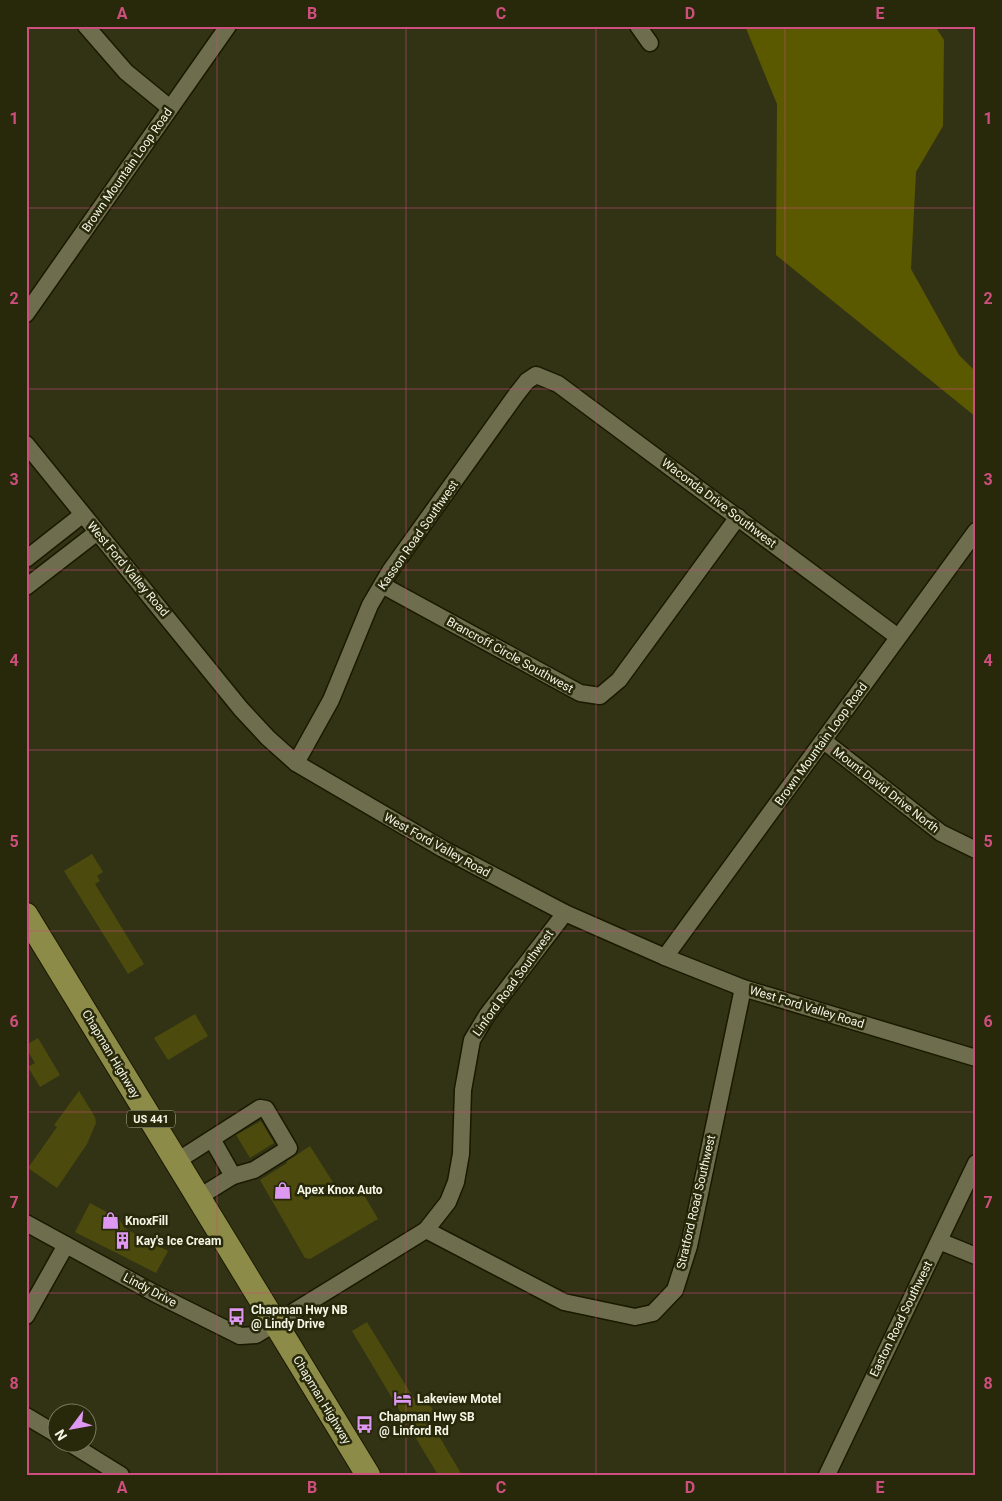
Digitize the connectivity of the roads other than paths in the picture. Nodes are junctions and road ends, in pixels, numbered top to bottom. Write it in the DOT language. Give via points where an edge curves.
graph roads {
  1 [pos="86,26"];
  2 [pos="228,26"];
  3 [pos="638,26"];
  4 [pos="650,43"];
  5 [pos="170,108"];
  6 [pos="26,314"];
  7 [pos="536,376"];
  8 [pos="26,444"];
  9 [pos="82,515"];
  10 [pos="738,517"];
  11 [pos="96,533"];
  12 [pos="975,534"];
  13 [pos="26,559"];
  14 [pos="382,585"];
  15 [pos="26,587"];
  16 [pos="898,637"];
  17 [pos="824,741"];
  18 [pos="296,763"];
  19 [pos="976,850"];
  20 [pos="565,913"];
  21 [pos="26,915"];
  22 [pos="665,958"];
  23 [pos="743,988"];
  24 [pos="976,1058"];
  25 [pos="212,1139"];
  26 [pos="176,1161"];
  27 [pos="976,1163"];
  28 [pos="233,1176"];
  29 [pos="199,1197"];
  30 [pos="26,1223"];
  31 [pos="426,1230"];
  32 [pos="939,1240"];
  33 [pos="66,1244"];
  34 [pos="976,1256"];
  35 [pos="26,1316"];
  36 [pos="276,1323"];
  37 [pos="26,1416"];
  38 [pos="48,1429"];
  39 [pos="87,1454"];
  40 [pos="121,1475"];
  41 [pos="368,1475"];
  42 [pos="827,1475"];
  1 -- 5 [label="street" via="126,72"];
  2 -- 5 [label="street, Brown Mountain Loop Road"];
  3 -- 4 [label="street"];
  5 -- 6 [label="street, Brown Mountain Loop Road"];
  7 -- 10 [label="street, Waconda Drive Southwest" via="558,384"];
  7 -- 14 [label="street, Kasson Road Southwest" via="527,381 516,395"];
  8 -- 9 [label="street, West Ford Valley Road"];
  9 -- 11 [label="street, West Ford Valley Road"];
  9 -- 13 [label="street"];
  10 -- 14 [label="street, Brancroff Circle Southwest" via="619,680 600,696 580,693"];
  10 -- 16 [label="street, Waconda Drive Southwest"];
  11 -- 15 [label="street"];
  11 -- 18 [label="street, West Ford Valley Road" via="170,618 241,709"];
  12 -- 16 [label="street, Brown Mountain Loop Road"];
  14 -- 18 [label="street, Kasson Road Southwest" via="370,605 331,700"];
  16 -- 17 [label="street, Brown Mountain Loop Road"];
  17 -- 19 [label="street, Mount David Drive North" via="941,833"];
  17 -- 22 [label="street, Brown Mountain Loop Road"];
  18 -- 20 [label="street, West Ford Valley Road" via="386,817"];
  20 -- 22 [label="street, West Ford Valley Road"];
  20 -- 31 [label="street, Linford Road Southwest" via="487,1015 472,1040 463,1090 461,1154 456,1182 448,1202"];
  21 -- 26 [label="highway, Chapman Highway / US 441"];
  22 -- 23 [label="street, West Ford Valley Road"];
  23 -- 24 [label="street, West Ford Valley Road"];
  23 -- 31 [label="street, Stratford Road Southwest" via="689,1246 675,1290 654,1313 635,1317 564,1302"];
  25 -- 26 [label="street"];
  25 -- 28 [label="street"];
  25 -- 28 [label="street" via="260,1108 266,1110 289,1148 254,1170"];
  26 -- 29 [label="highway, Chapman Highway / US 441"];
  27 -- 32 [label="street, Easton Road Southwest"];
  28 -- 29 [label="street"];
  29 -- 36 [label="highway, Chapman Highway / US 441"];
  30 -- 33 [label="street, Lindy Drive"];
  31 -- 36 [label="street, Linford Road Southwest"];
  32 -- 34 [label="street"];
  32 -- 42 [label="street, Easton Road Southwest"];
  33 -- 35 [label="street"];
  33 -- 36 [label="street, Lindy Drive" via="240,1336 256,1335"];
  36 -- 41 [label="highway, Chapman Highway / US 441"];
  37 -- 38 [label="street"];
  39 -- 40 [label="street"];
}
